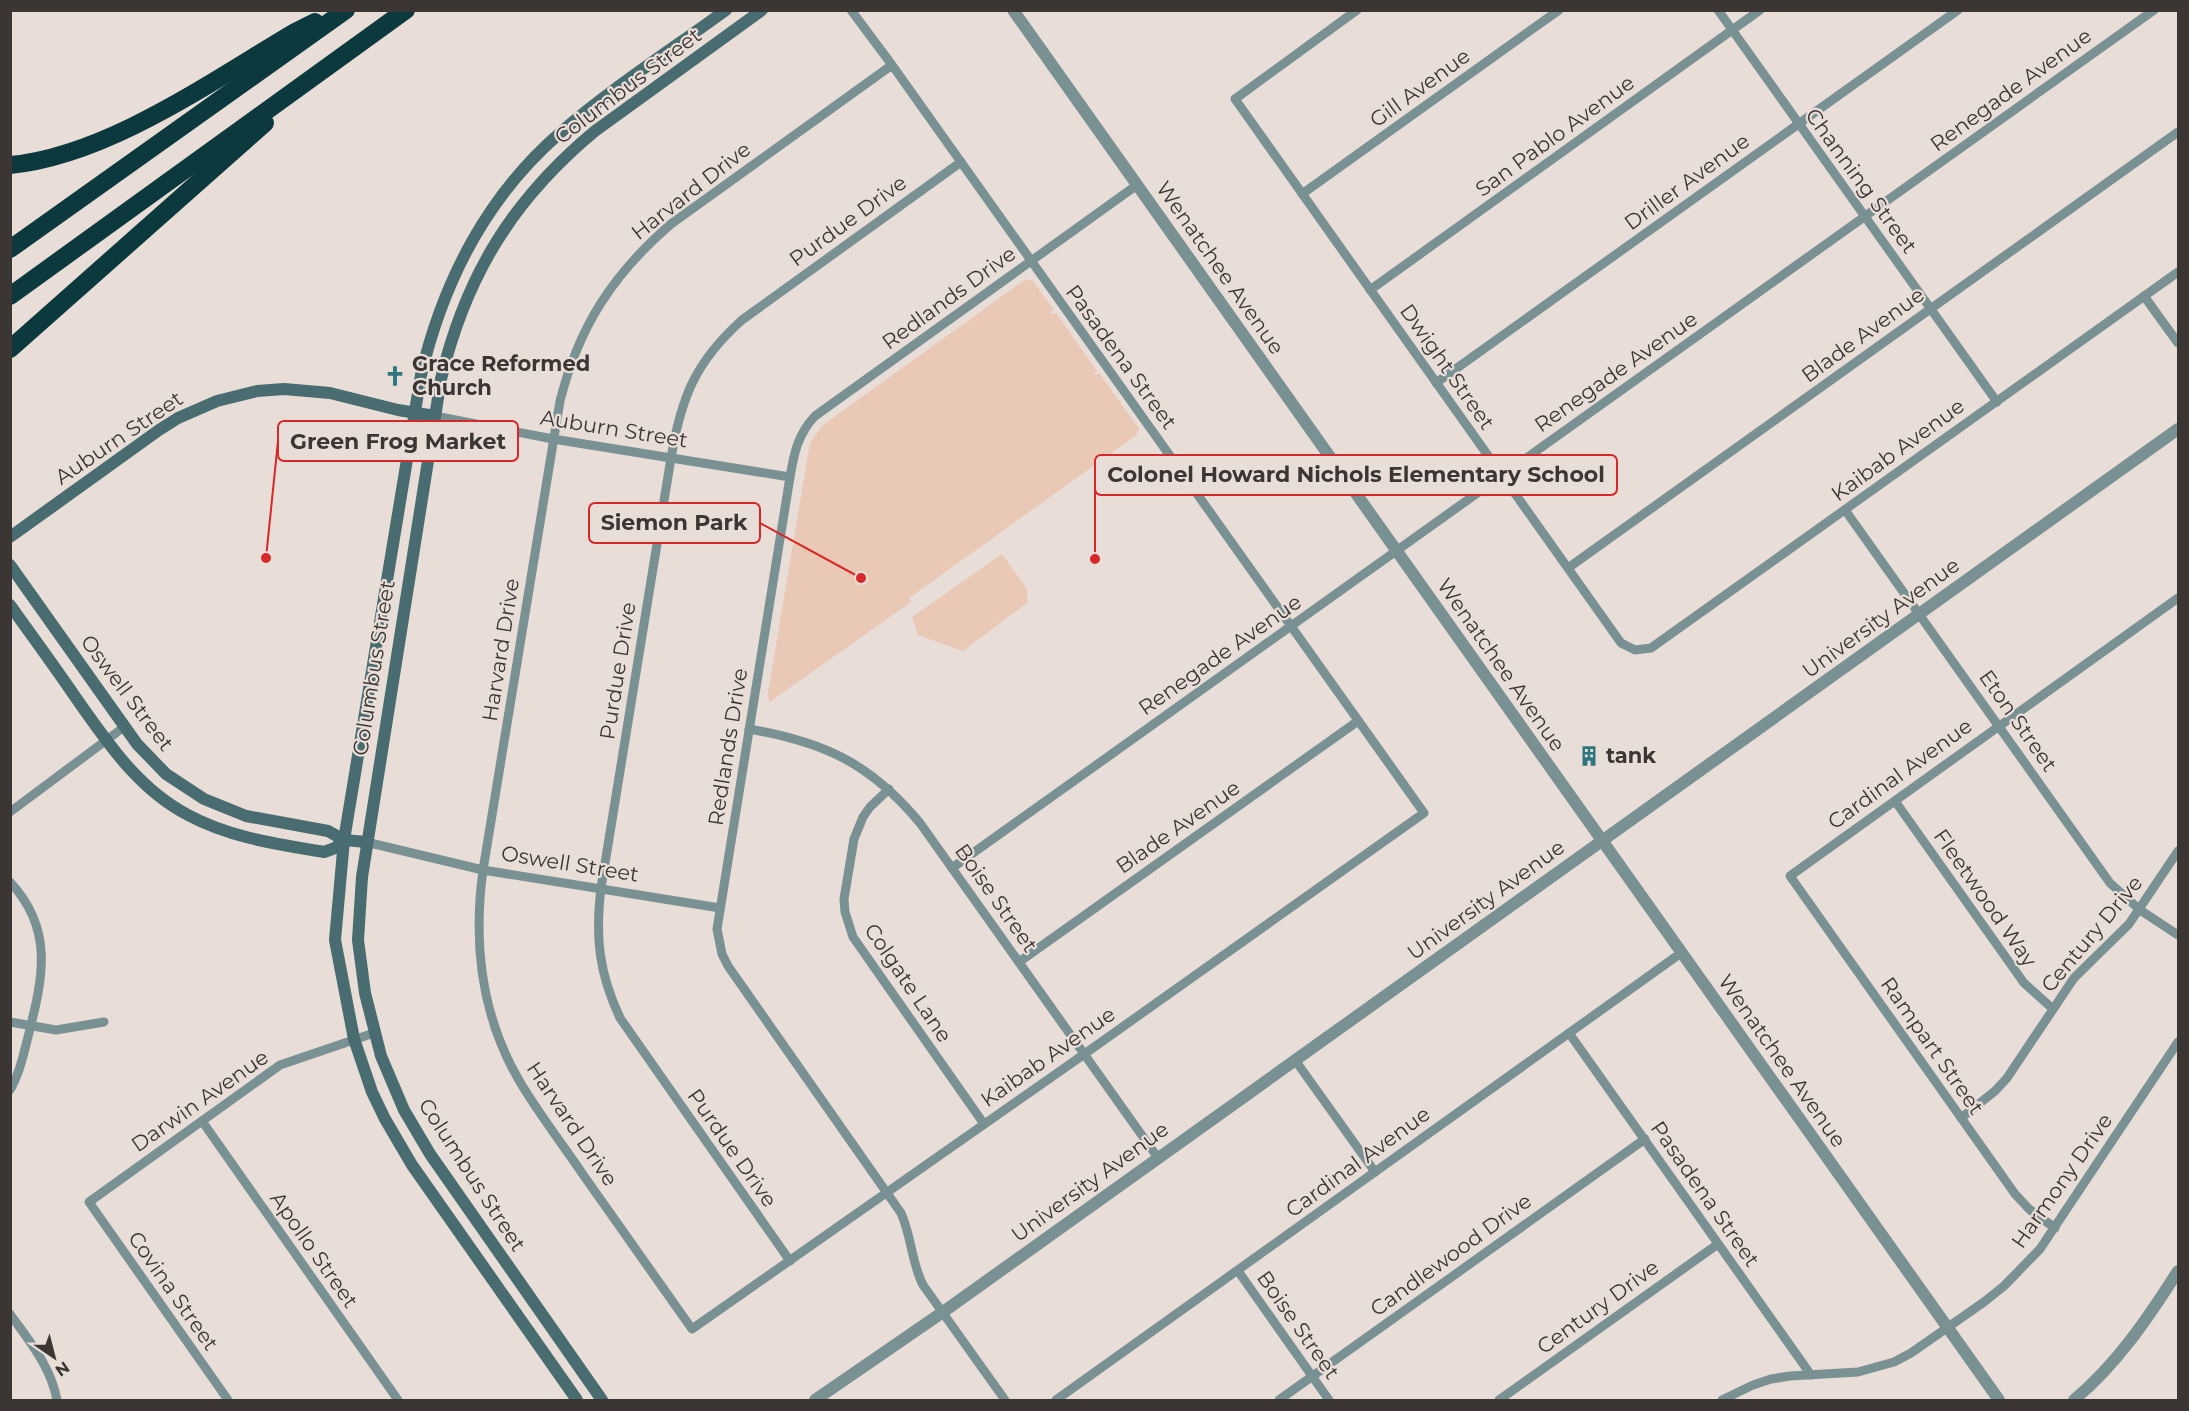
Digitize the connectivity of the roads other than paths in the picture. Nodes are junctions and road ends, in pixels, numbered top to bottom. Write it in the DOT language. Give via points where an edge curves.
graph roads {
  1 [pos="344,10"];
  2 [pos="406,10"];
  3 [pos="726,10"];
  4 [pos="762,10"];
  5 [pos="851,10"];
  6 [pos="1013,10"];
  7 [pos="1357,10"];
  8 [pos="1559,10"];
  9 [pos="1718,10"];
  10 [pos="1760,10"];
  11 [pos="1958,10"];
  12 [pos="2154,10"];
  13 [pos="1732,31"];
  14 [pos="892,65"];
  15 [pos="321,71"];
  16 [pos="1799,124"];
  17 [pos="2178,132"];
  18 [pos="961,162"];
  19 [pos="10,165"];
  20 [pos="1137,185"];
  21 [pos="1302,194"];
  22 [pos="1865,217"];
  23 [pos="10,249"];
  24 [pos="1030,261"];
  25 [pos="2178,272"];
  26 [pos="1370,290"];
  27 [pos="10,296"];
  28 [pos="2145,296"];
  29 [pos="1931,309"];
  30 [pos="2178,343"];
  31 [pos="10,349"];
  32 [pos="1436,383"];
  33 [pos="1997,402"];
  34 [pos="415,412"];
  35 [pos="435,416"];
  36 [pos="2178,429"];
  37 [pos="553,439"];
  38 [pos="670,458"];
  39 [pos="1502,475"];
  40 [pos="790,477"];
  41 [pos="1845,510"];
  42 [pos="10,537"];
  43 [pos="1396,551"];
  44 [pos="10,565"];
  45 [pos="1568,568"];
  46 [pos="2178,598"];
  47 [pos="10,605"];
  48 [pos="1920,614"];
  49 [pos="1291,626"];
  50 [pos="1635,650"];
  51 [pos="1358,721"];
  52 [pos="1999,726"];
  53 [pos="124,727"];
  54 [pos="749,729"];
  55 [pos="106,739"];
  56 [pos="890,789"];
  57 [pos="1894,801"];
  58 [pos="10,812"];
  59 [pos="1424,813"];
  60 [pos="344,840"];
  61 [pos="1602,841"];
  62 [pos="366,842"];
  63 [pos="2178,851"];
  64 [pos="952,868"];
  65 [pos="483,870"];
  66 [pos="1790,876"];
  67 [pos="10,882"];
  68 [pos="601,888"];
  69 [pos="720,908"];
  70 [pos="2140,910"];
  71 [pos="2178,935"];
  72 [pos="1682,953"];
  73 [pos="1018,962"];
  74 [pos="2053,1009"];
  75 [pos="10,1022"];
  76 [pos="104,1022"];
  77 [pos="30,1026"];
  78 [pos="374,1033"];
  79 [pos="1569,1033"];
  80 [pos="354,1039"];
  81 [pos="2178,1042"];
  82 [pos="1083,1055"];
  83 [pos="1295,1060"];
  84 [pos="10,1090"];
  85 [pos="1961,1118"];
  86 [pos="202,1121"];
  87 [pos="984,1124"];
  88 [pos="1644,1139"];
  89 [pos="1158,1158"];
  90 [pos="1375,1172"];
  91 [pos="887,1193"];
  92 [pos="88,1202"];
  93 [pos="2055,1228"];
  94 [pos="1718,1244"];
  95 [pos="790,1261"];
  96 [pos="1238,1271"];
  97 [pos="2178,1271"];
  98 [pos="943,1312"];
  99 [pos="10,1314"];
  100 [pos="20,1327"];
  101 [pos="1948,1328"];
  102 [pos="692,1329"];
  103 [pos="10,1334"];
  104 [pos="1811,1375"];
  105 [pos="1312,1377"];
  106 [pos="57,1401"];
  107 [pos="228,1401"];
  108 [pos="398,1401"];
  109 [pos="577,1401"];
  110 [pos="603,1401"];
  111 [pos="814,1401"];
  112 [pos="1005,1401"];
  113 [pos="1056,1401"];
  114 [pos="1279,1401"];
  115 [pos="1329,1401"];
  116 [pos="1499,1401"];
  117 [pos="1722,1401"];
  118 [pos="1999,1401"];
  119 [pos="2074,1401"];
  1 -- 19 [label="highway" via="295,32 110,137 48,158"];
  1 -- 23 [label="highway"];
  2 -- 15 [label="highway"];
  3 -- 34 [label="main road, Columbus Street" via="559,134 497,201 465,253 437,316"];
  4 -- 35 [label="main road, Columbus Street" via="595,131 532,191 498,238 470,289 448,351"];
  5 -- 14 [label="street, Pasadena Street"];
  6 -- 20 [label="street, Wenatchee Avenue"];
  7 -- 21 [label="street, Dwight Street" via="1234,99"];
  8 -- 21 [label="street, Gill Avenue"];
  9 -- 13 [label="street, Channing Street"];
  10 -- 13 [label="street, San Pablo Avenue"];
  11 -- 16 [label="street, Driller Avenue"];
  12 -- 22 [label="street, Renegade Avenue"];
  13 -- 16 [label="street, Channing Street"];
  13 -- 26 [label="street, San Pablo Avenue"];
  14 -- 18 [label="street, Pasadena Street"];
  14 -- 37 [label="street, Harvard Drive" via="671,224 632,260 600,303 575,350"];
  15 -- 27 [label="highway"];
  15 -- 31 [label="highway" via="229,158"];
  16 -- 22 [label="street, Channing Street"];
  16 -- 32 [label="street, Driller Avenue"];
  17 -- 29 [label="street, Blade Avenue"];
  18 -- 24 [label="street, Pasadena Street"];
  18 -- 38 [label="street, Purdue Drive" via="727,333 688,389"];
  20 -- 24 [label="street, Redlands Drive"];
  20 -- 43 [label="street, Wenatchee Avenue"];
  21 -- 26 [label="street, Dwight Street"];
  22 -- 29 [label="street, Channing Street"];
  22 -- 39 [label="street, Renegade Avenue"];
  24 -- 40 [label="street, Redlands Drive" via="815,416 800,436"];
  24 -- 49 [label="street, Pasadena Street"];
  25 -- 28 [label="street, Kaibab Avenue"];
  26 -- 32 [label="street, Dwight Street"];
  28 -- 30 [label="street"];
  28 -- 33 [label="street, Kaibab Avenue"];
  29 -- 33 [label="street, Channing Street"];
  29 -- 45 [label="street, Blade Avenue"];
  32 -- 39 [label="street, Dwight Street"];
  33 -- 41 [label="street, Kaibab Avenue"];
  34 -- 35 [label="main road, Auburn Street"];
  34 -- 42 [label="main road, Auburn Street" via="307,390 261,391 216,401 159,430"];
  34 -- 60 [label="main road, Columbus Street"];
  35 -- 37 [label="street, Auburn Street"];
  35 -- 62 [label="main road, Columbus Street"];
  36 -- 48 [label="street, University Avenue"];
  37 -- 38 [label="street, Auburn Street"];
  37 -- 65 [label="street, Harvard Drive"];
  38 -- 40 [label="street, Auburn Street"];
  38 -- 68 [label="street, Purdue Drive"];
  39 -- 43 [label="street, Renegade Avenue"];
  39 -- 45 [label="street, Dwight Street"];
  40 -- 54 [label="street, Redlands Drive"];
  41 -- 48 [label="street, Eton Street"];
  41 -- 50 [label="street, Kaibab Avenue" via="1651,648"];
  43 -- 49 [label="street, Renegade Avenue"];
  43 -- 61 [label="street, Wenatchee Avenue"];
  44 -- 53 [label="main road, Oswell Street"];
  45 -- 50 [label="street, Dwight Street" via="1621,643"];
  46 -- 52 [label="street, Cardinal Avenue"];
  47 -- 55 [label="main road, Oswell Street"];
  48 -- 52 [label="street, Eton Street"];
  48 -- 61 [label="street, University Avenue"];
  49 -- 51 [label="street, Pasadena Street"];
  49 -- 64 [label="street, Renegade Avenue"];
  51 -- 59 [label="street, Pasadena Street"];
  51 -- 73 [label="street, Blade Avenue"];
  52 -- 57 [label="street, Cardinal Avenue"];
  52 -- 70 [label="street, Eton Street" via="2110,883"];
  53 -- 55 [label="street"];
  53 -- 60 [label="main road, Oswell Street" via="166,774 204,799 246,816 328,831"];
  54 -- 56 [label="street, Boise Street" via="781,734 824,748"];
  54 -- 69 [label="street, Redlands Drive"];
  55 -- 58 [label="street"];
  55 -- 60 [label="main road, Oswell Street" via="150,789 208,825 253,840 324,852"];
  56 -- 64 [label="street, Boise Street"];
  56 -- 87 [label="street, Colgate Lane" via="862,817 856,832 844,899 848,926"];
  57 -- 66 [label="street, Cardinal Avenue"];
  57 -- 74 [label="street, Fleetwood Way" via="2024,983"];
  59 -- 82 [label="street, Kaibab Avenue"];
  60 -- 62 [label="main road, Oswell Street"];
  60 -- 80 [label="main road, Columbus Street" via="335,940"];
  61 -- 72 [label="street, Wenatchee Avenue"];
  61 -- 83 [label="street, University Avenue"];
  62 -- 65 [label="street, Oswell Street"];
  62 -- 78 [label="main road, Columbus Street" via="358,940"];
  63 -- 70 [label="street, Century Drive"];
  64 -- 73 [label="street, Boise Street"];
  65 -- 68 [label="street, Oswell Street"];
  65 -- 102 [label="street, Harvard Drive" via="479,954 488,1006 506,1056 530,1098"];
  66 -- 85 [label="street, Rampart Street"];
  67 -- 77 [label="street" via="34,918 42,952 40,990"];
  68 -- 69 [label="street, Oswell Street"];
  68 -- 95 [label="street, Purdue Drive" via="600,960 620,1018"];
  69 -- 91 [label="street, Redlands Drive" via="718,941 728,966"];
  70 -- 71 [label="street, Eton Street"];
  70 -- 74 [label="street, Century Drive" via="2074,978"];
  72 -- 79 [label="street, Cardinal Avenue"];
  72 -- 101 [label="street, Wenatchee Avenue"];
  73 -- 82 [label="street, Boise Street"];
  74 -- 85 [label="street, Century Drive" via="2007,1078"];
  75 -- 77 [label="street"];
  76 -- 77 [label="street" via="56,1030"];
  77 -- 84 [label="street" via="20,1069"];
  78 -- 80 [label="street, Darwin Avenue"];
  78 -- 110 [label="main road, Columbus Street" via="392,1083 418,1136"];
  79 -- 88 [label="street, Pasadena Street"];
  79 -- 90 [label="street, Cardinal Avenue"];
  80 -- 86 [label="street, Darwin Avenue" via="280,1065"];
  80 -- 109 [label="main road, Columbus Street" via="372,1092 400,1146"];
  81 -- 93 [label="street, Harmony Drive"];
  82 -- 87 [label="street, Kaibab Avenue"];
  82 -- 89 [label="street, Boise Street"];
  83 -- 89 [label="street, University Avenue"];
  83 -- 90 [label="street"];
  85 -- 93 [label="street, Rampart Street" via="2015,1194"];
  86 -- 92 [label="street, Darwin Avenue"];
  86 -- 108 [label="street, Apollo Street"];
  87 -- 91 [label="street, Kaibab Avenue"];
  88 -- 94 [label="street, Pasadena Street"];
  88 -- 105 [label="street, Candlewood Drive"];
  89 -- 98 [label="street, University Avenue"];
  90 -- 96 [label="street, Cardinal Avenue"];
  91 -- 95 [label="street, Kaibab Avenue"];
  91 -- 98 [label="street, Redlands Drive" via="906,1224 917,1273"];
  92 -- 107 [label="street, Covina Street"];
  93 -- 101 [label="street, Harmony Drive" via="2004,1286"];
  94 -- 104 [label="street, Pasadena Street"];
  94 -- 116 [label="street, Century Drive"];
  95 -- 102 [label="street, Kaibab Avenue"];
  96 -- 105 [label="street, Boise Street"];
  96 -- 113 [label="street, Cardinal Avenue"];
  97 -- 119 [label="street" via="2124,1350"];
  98 -- 111 [label="street, University Avenue"];
  98 -- 112 [label="street, Redlands Drive"];
  99 -- 100 [label="street"];
  100 -- 103 [label="street"];
  100 -- 106 [label="street" via="43,1360"];
  101 -- 104 [label="street, Harmony Drive" via="1911,1353 1877,1368"];
  101 -- 118 [label="street, Wenatchee Avenue"];
  104 -- 117 [label="street, Harmony Drive" via="1771,1379"];
  105 -- 114 [label="street, Candlewood Drive"];
  105 -- 115 [label="street, Boise Street"];
}
